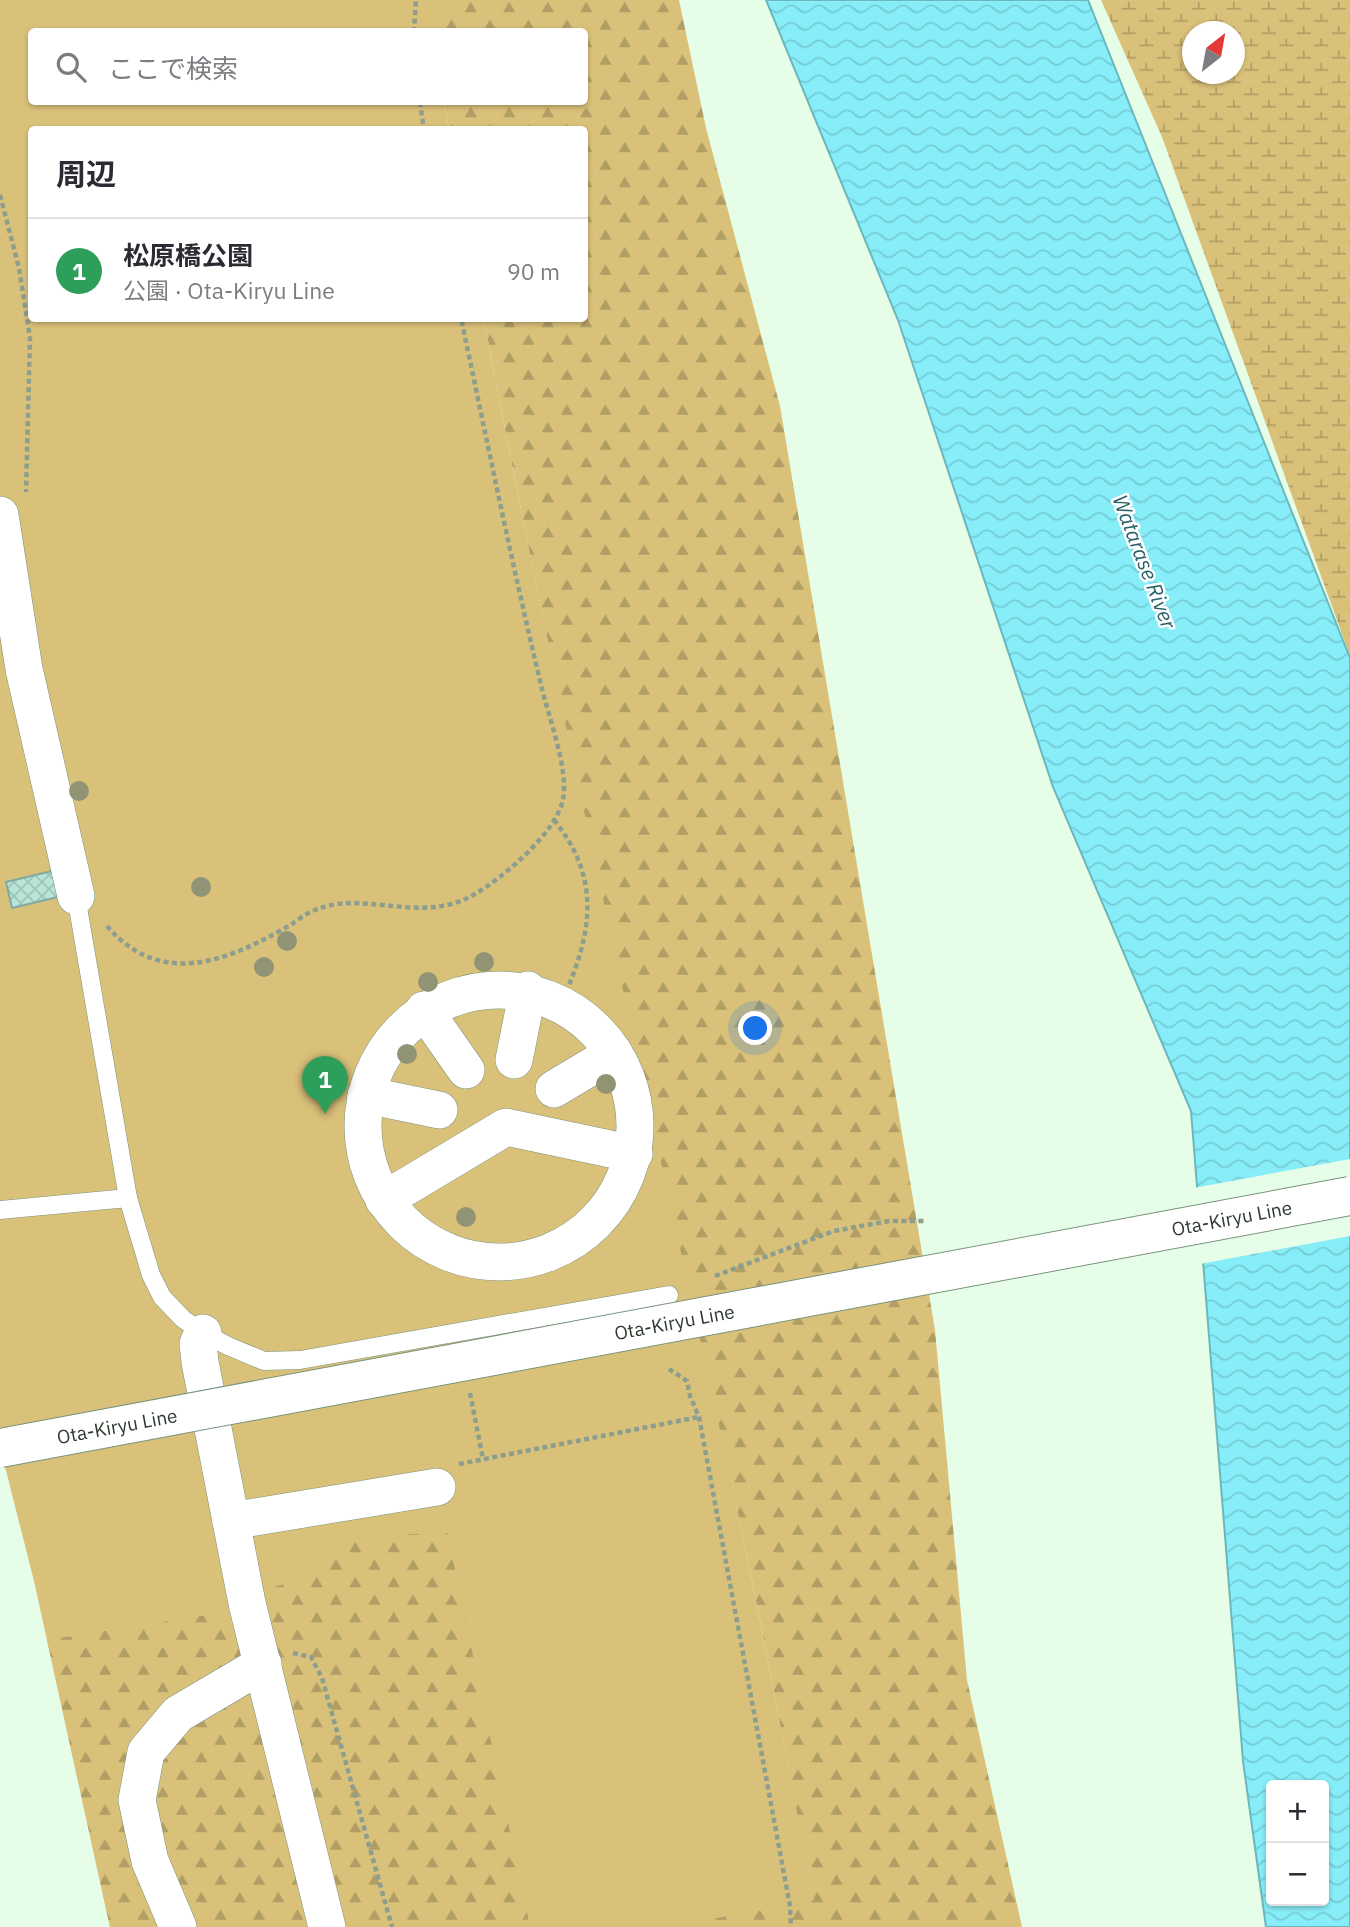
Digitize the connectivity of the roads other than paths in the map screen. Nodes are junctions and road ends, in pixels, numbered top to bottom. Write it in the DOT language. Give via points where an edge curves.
graph roads {
  1 [pos="13,506"];
  2 [pos="89,908"];
  3 [pos="528,990"];
  4 [pos="425,1010"];
  5 [pos="614,1053"];
  6 [pos="514,1060"];
  7 [pos="466,1070"];
  8 [pos="554,1089"];
  9 [pos="366,1095"];
  10 [pos="439,1110"];
  11 [pos="634,1154"];
  12 [pos="1350,1196"];
  13 [pos="128,1198"];
  14 [pos="384,1200"];
  15 [pos="0,1210"];
  16 [pos="669,1295"];
  17 [pos="203,1333"];
  18 [pos="0,1448"];
  19 [pos="433,1488"];
  20 [pos="231,1521"];
  21 [pos="263,1664"];
  22 [pos="178,1927"];
  23 [pos="327,1927"];
  1 -- 2 [label="street" via="24,669"];
  2 -- 13 [label="lane"];
  3 -- 4 [label="street" via="492,990"];
  3 -- 5 [label="street" via="591,1026"];
  3 -- 6 [label="street"];
  4 -- 7 [label="street"];
  4 -- 9 [label="street" via="395,1038 377,1065"];
  5 -- 8 [label="street"];
  5 -- 11 [label="street" via="629,1085 636,1119"];
  9 -- 10 [label="street"];
  9 -- 14 [label="street" via="363,1131 369,1167"];
  11 -- 14 [label="street" via="506,1126"];
  11 -- 14 [label="street" via="620,1192 596,1224 563,1248 525,1261 484,1263 445,1252 411,1231"];
  12 -- 18 [label="main road, Ota-Kiryu Line, bridge"];
  13 -- 15 [label="lane"];
  13 -- 17 [label="lane" via="162,1297"];
  16 -- 17 [label="lane" via="300,1360 264,1360"];
  17 -- 20 [label="street" via="198,1344 200,1362"];
  19 -- 20 [label="street"];
  20 -- 21 [label="street"];
  21 -- 22 [label="street" via="177,1714 146,1752 137,1800 150,1861"];
  21 -- 23 [label="street"];
}
